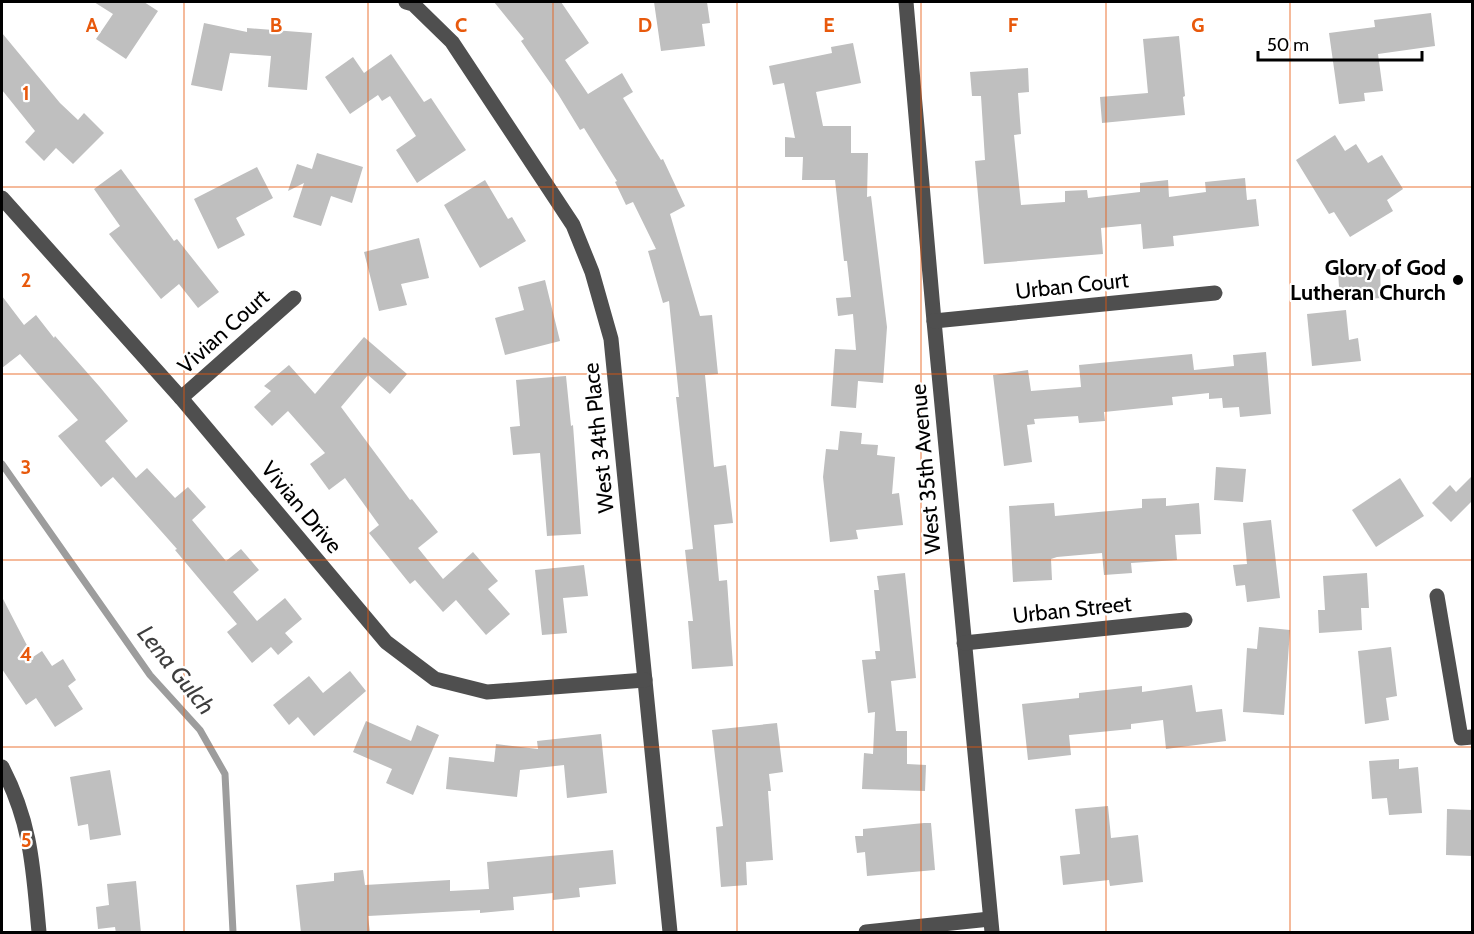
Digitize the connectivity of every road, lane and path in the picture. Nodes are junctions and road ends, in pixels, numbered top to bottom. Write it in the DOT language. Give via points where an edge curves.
graph roads {
  1 [pos="406,2"];
  2 [pos="906,2"];
  3 [pos="2,198"];
  4 [pos="1215,292"];
  5 [pos="294,298"];
  6 [pos="934,321"];
  7 [pos="181,398"];
  8 [pos="1437,596"];
  9 [pos="1185,620"];
  10 [pos="964,643"];
  11 [pos="645,680"];
  12 [pos="1467,737"];
  13 [pos="2,767"];
  14 [pos="991,926"];
  15 [pos="39,933"];
  16 [pos="670,933"];
  17 [pos="866,933"];
  1 -- 11 [label="street, West 34th Place" via="413,4 452,42 573,225 592,272 611,339"];
  2 -- 6 [label="street, West 35th Avenue"];
  3 -- 7 [label="street, Vivian Drive"];
  4 -- 6 [label="street, Urban Court"];
  5 -- 7 [label="street, Vivian Court"];
  6 -- 10 [label="street, West 35th Avenue"];
  7 -- 11 [label="street, Vivian Drive" via="386,642 435,679 487,692"];
  8 -- 12 [label="street"];
  9 -- 10 [label="street, Urban Street"];
  10 -- 14 [label="street, West 35th Avenue"];
  11 -- 16 [label="street, West 34th Place"];
  13 -- 15 [label="street" via="24,819 32,852"];
  14 -- 17 [label="street"];
}
